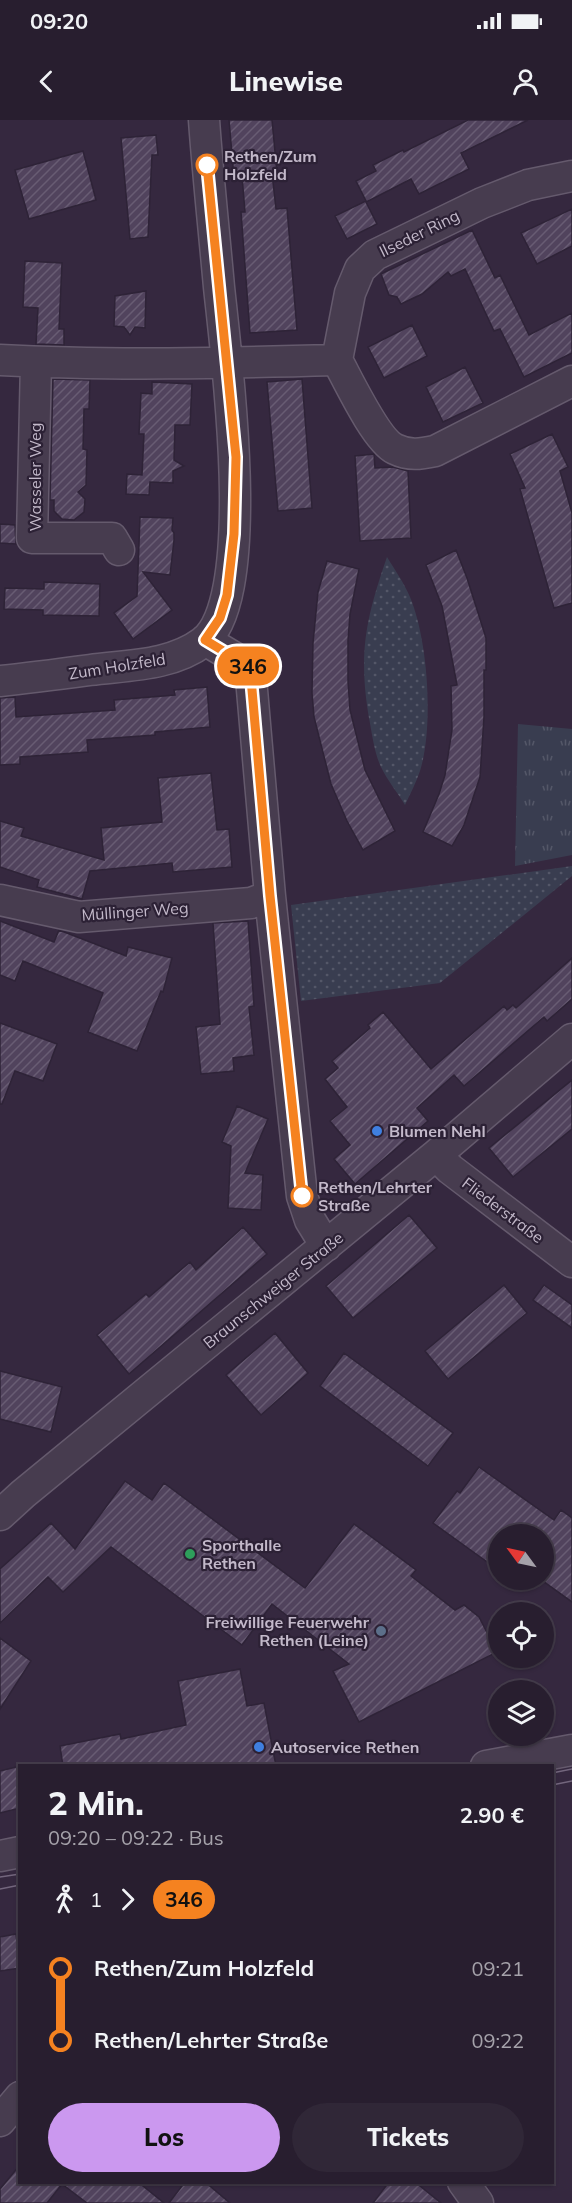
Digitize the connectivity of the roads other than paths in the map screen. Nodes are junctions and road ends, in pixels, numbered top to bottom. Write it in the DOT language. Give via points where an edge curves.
graph roads {
  1 [pos="204,120"];
  2 [pos="572,176"];
  3 [pos="0,360"];
  4 [pos="337,360"];
  5 [pos="36,362"];
  6 [pos="227,363"];
  7 [pos="572,381"];
  8 [pos="119,550"];
  9 [pos="205,640"];
  10 [pos="0,681"];
  11 [pos="270,896"];
  12 [pos="0,900"];
  13 [pos="572,1039"];
  14 [pos="436,1155"];
  15 [pos="326,1246"];
  16 [pos="572,1262"];
  17 [pos="0,1515"];
  18 [pos="572,1750"];
  19 [pos="497,1764"];
  20 [pos="18,1852"];
  21 [pos="0,1856"];
  22 [pos="18,2099"];
  23 [pos="0,2121"];
  24 [pos="464,2184"];
  25 [pos="478,2203"];
  1 -- 6 [label="street, Zum Holzfeld"];
  2 -- 4 [label="street, Ilseder Ring" via="528,185 482,202 375,255 360,269 350,292"];
  3 -- 5 [label="street"];
  4 -- 6 [label="street"];
  4 -- 7 [label="street" via="376,429 393,448 415,455 435,451"];
  5 -- 6 [label="street"];
  5 -- 8 [label="street, Wasseler Weg" via="32,538 112,538"];
  6 -- 9 [label="street, Zum Holzfeld" via="236,457 234,534 227,595 220,618"];
  9 -- 10 [label="street, Zum Holzfeld" via="181,655 153,662"];
  9 -- 11 [label="street" via="250,667"];
  11 -- 12 [label="street, Müllinger Weg" via="251,903 80,917"];
  11 -- 15 [label="street" via="302,1196 310,1220"];
  13 -- 14 [label="street, Braunschweiger Straße"];
  14 -- 15 [label="street, Braunschweiger Straße"];
  14 -- 16 [label="street, Fliederstraße"];
  15 -- 17 [label="street, Braunschweiger Straße"];
  18 -- 19 [label="street"];
  20 -- 21 [label="street"];
  22 -- 23 [label="street"];
  24 -- 25 [label="street"];
}
